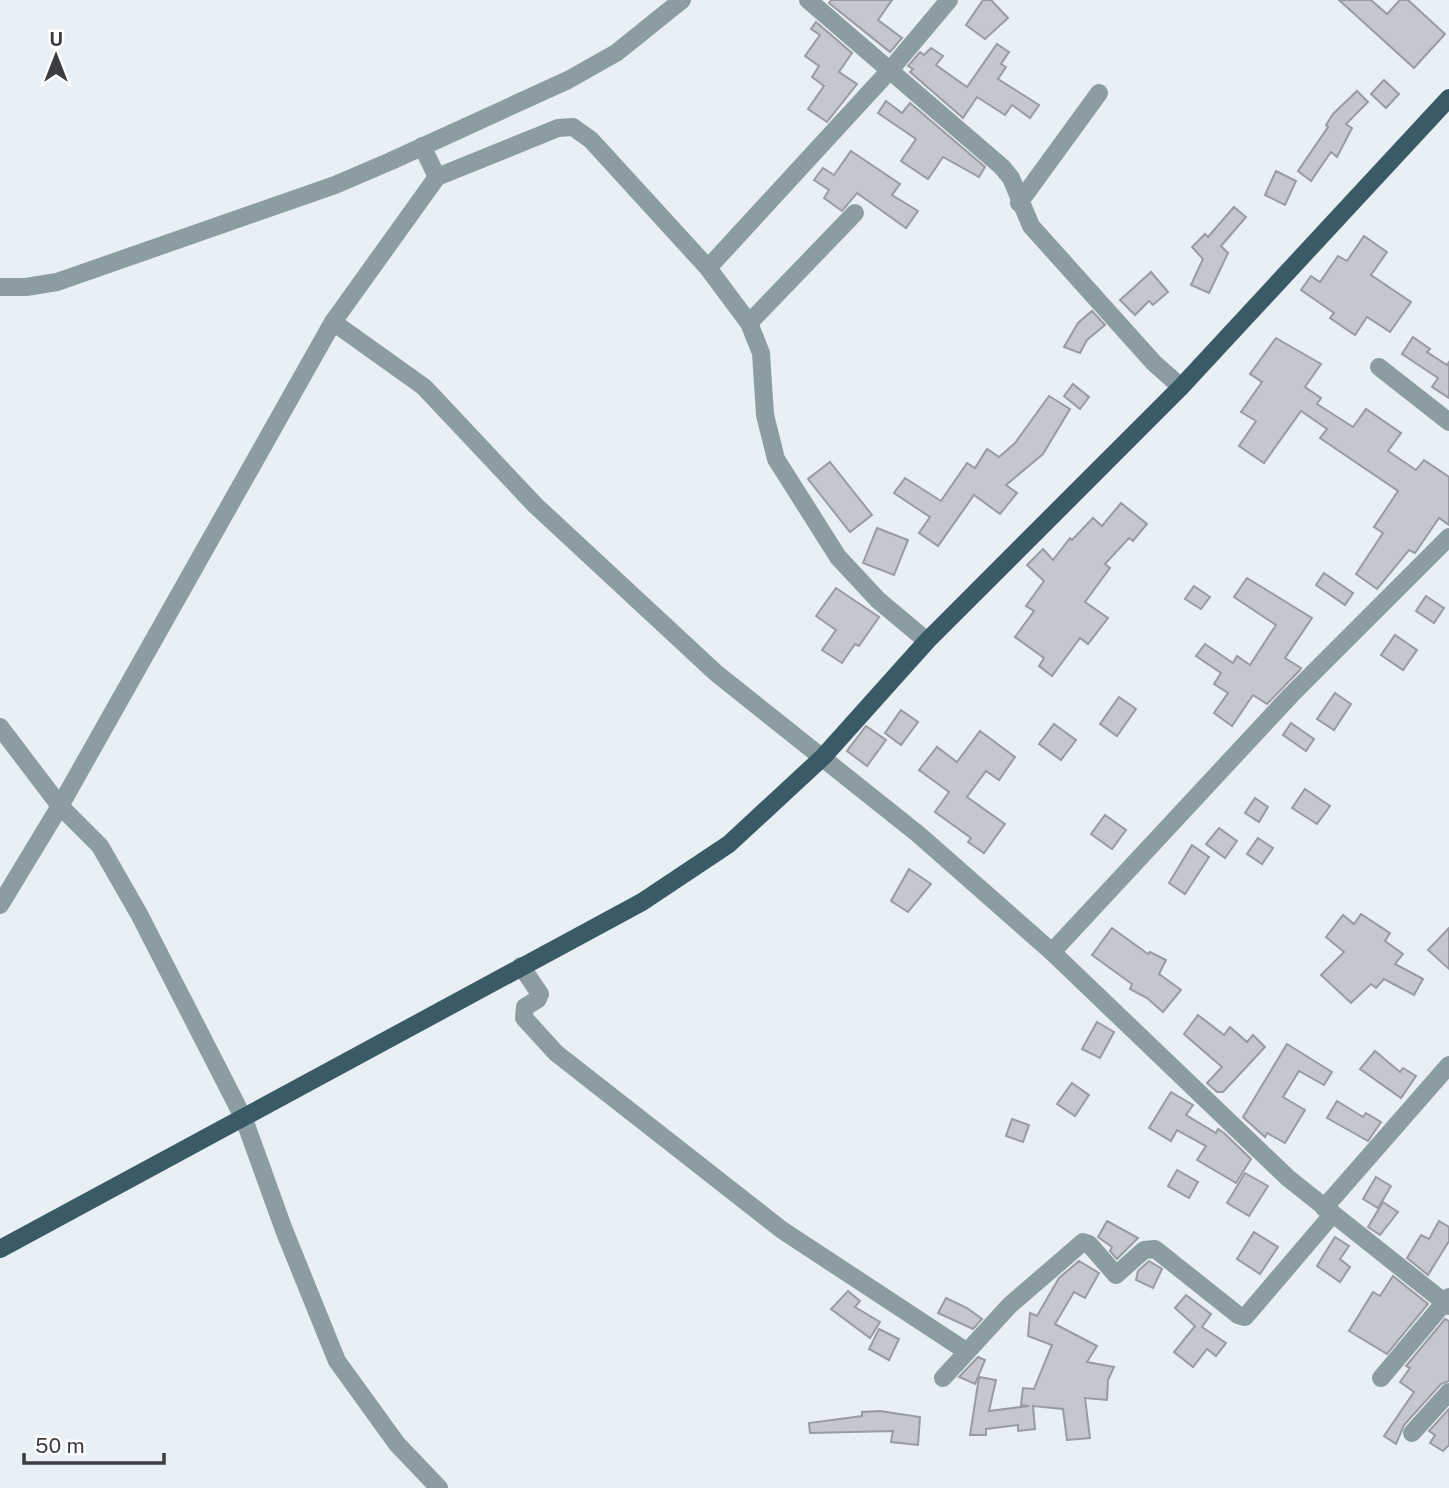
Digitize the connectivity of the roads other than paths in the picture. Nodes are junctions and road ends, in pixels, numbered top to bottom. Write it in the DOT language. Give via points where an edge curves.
graph roads {
  1 [pos="682,0"];
  2 [pos="808,0"];
  3 [pos="948,0"];
  4 [pos="891,69"];
  5 [pos="1099,93"];
  6 [pos="1449,99"];
  7 [pos="422,146"];
  8 [pos="437,177"];
  9 [pos="1019,203"];
  10 [pos="855,213"];
  11 [pos="708,268"];
  12 [pos="0,288"];
  13 [pos="333,322"];
  14 [pos="749,323"];
  15 [pos="1379,367"];
  16 [pos="1181,387"];
  17 [pos="1449,422"];
  18 [pos="1449,537"];
  19 [pos="927,641"];
  20 [pos="0,727"];
  21 [pos="823,757"];
  22 [pos="60,806"];
  23 [pos="0,905"];
  24 [pos="1052,952"];
  25 [pos="521,966"];
  26 [pos="1449,1065"];
  27 [pos="244,1119"];
  28 [pos="1328,1212"];
  29 [pos="0,1249"];
  30 [pos="1447,1302"];
  31 [pos="966,1351"];
  32 [pos="943,1378"];
  33 [pos="1381,1378"];
  34 [pos="1449,1392"];
  35 [pos="1412,1433"];
  36 [pos="439,1488"];
  1 -- 7 [label="street" via="592,67"];
  2 -- 4 [label="street"];
  3 -- 4 [label="street"];
  4 -- 9 [label="street" via="1002,167"];
  4 -- 11 [label="street"];
  5 -- 9 [label="street"];
  6 -- 16 [label="main road"];
  7 -- 8 [label="street"];
  7 -- 12 [label="street" via="335,185 110,265 57,282"];
  8 -- 11 [label="street" via="558,128 573,127 621,170"];
  8 -- 13 [label="street"];
  9 -- 16 [label="street" via="1031,226"];
  10 -- 14 [label="street"];
  11 -- 14 [label="street"];
  13 -- 21 [label="street" via="424,387 535,505 716,673"];
  13 -- 22 [label="street"];
  14 -- 19 [label="street" via="761,353 765,415 776,459 838,558"];
  15 -- 17 [label="street"];
  16 -- 19 [label="main road"];
  18 -- 24 [label="street" via="1291,695"];
  19 -- 21 [label="main road"];
  20 -- 22 [label="street"];
  21 -- 24 [label="street"];
  21 -- 25 [label="main road" via="729,844 688,874"];
  22 -- 23 [label="street"];
  22 -- 27 [label="street" via="100,846"];
  24 -- 28 [label="street"];
  25 -- 27 [label="main road"];
  25 -- 31 [label="street" via="540,994 525,1007 523,1018 556,1053 782,1230"];
  26 -- 28 [label="street"];
  27 -- 29 [label="main road"];
  27 -- 36 [label="street" via="337,1361 397,1444"];
  28 -- 30 [label="street"];
  28 -- 31 [label="street" via="1248,1316 1238,1315 1154,1249 1144,1250 1116,1275 1086,1241 1010,1304"];
  30 -- 33 [label="street"];
  31 -- 32 [label="street"];
  34 -- 35 [label="street"];
}
